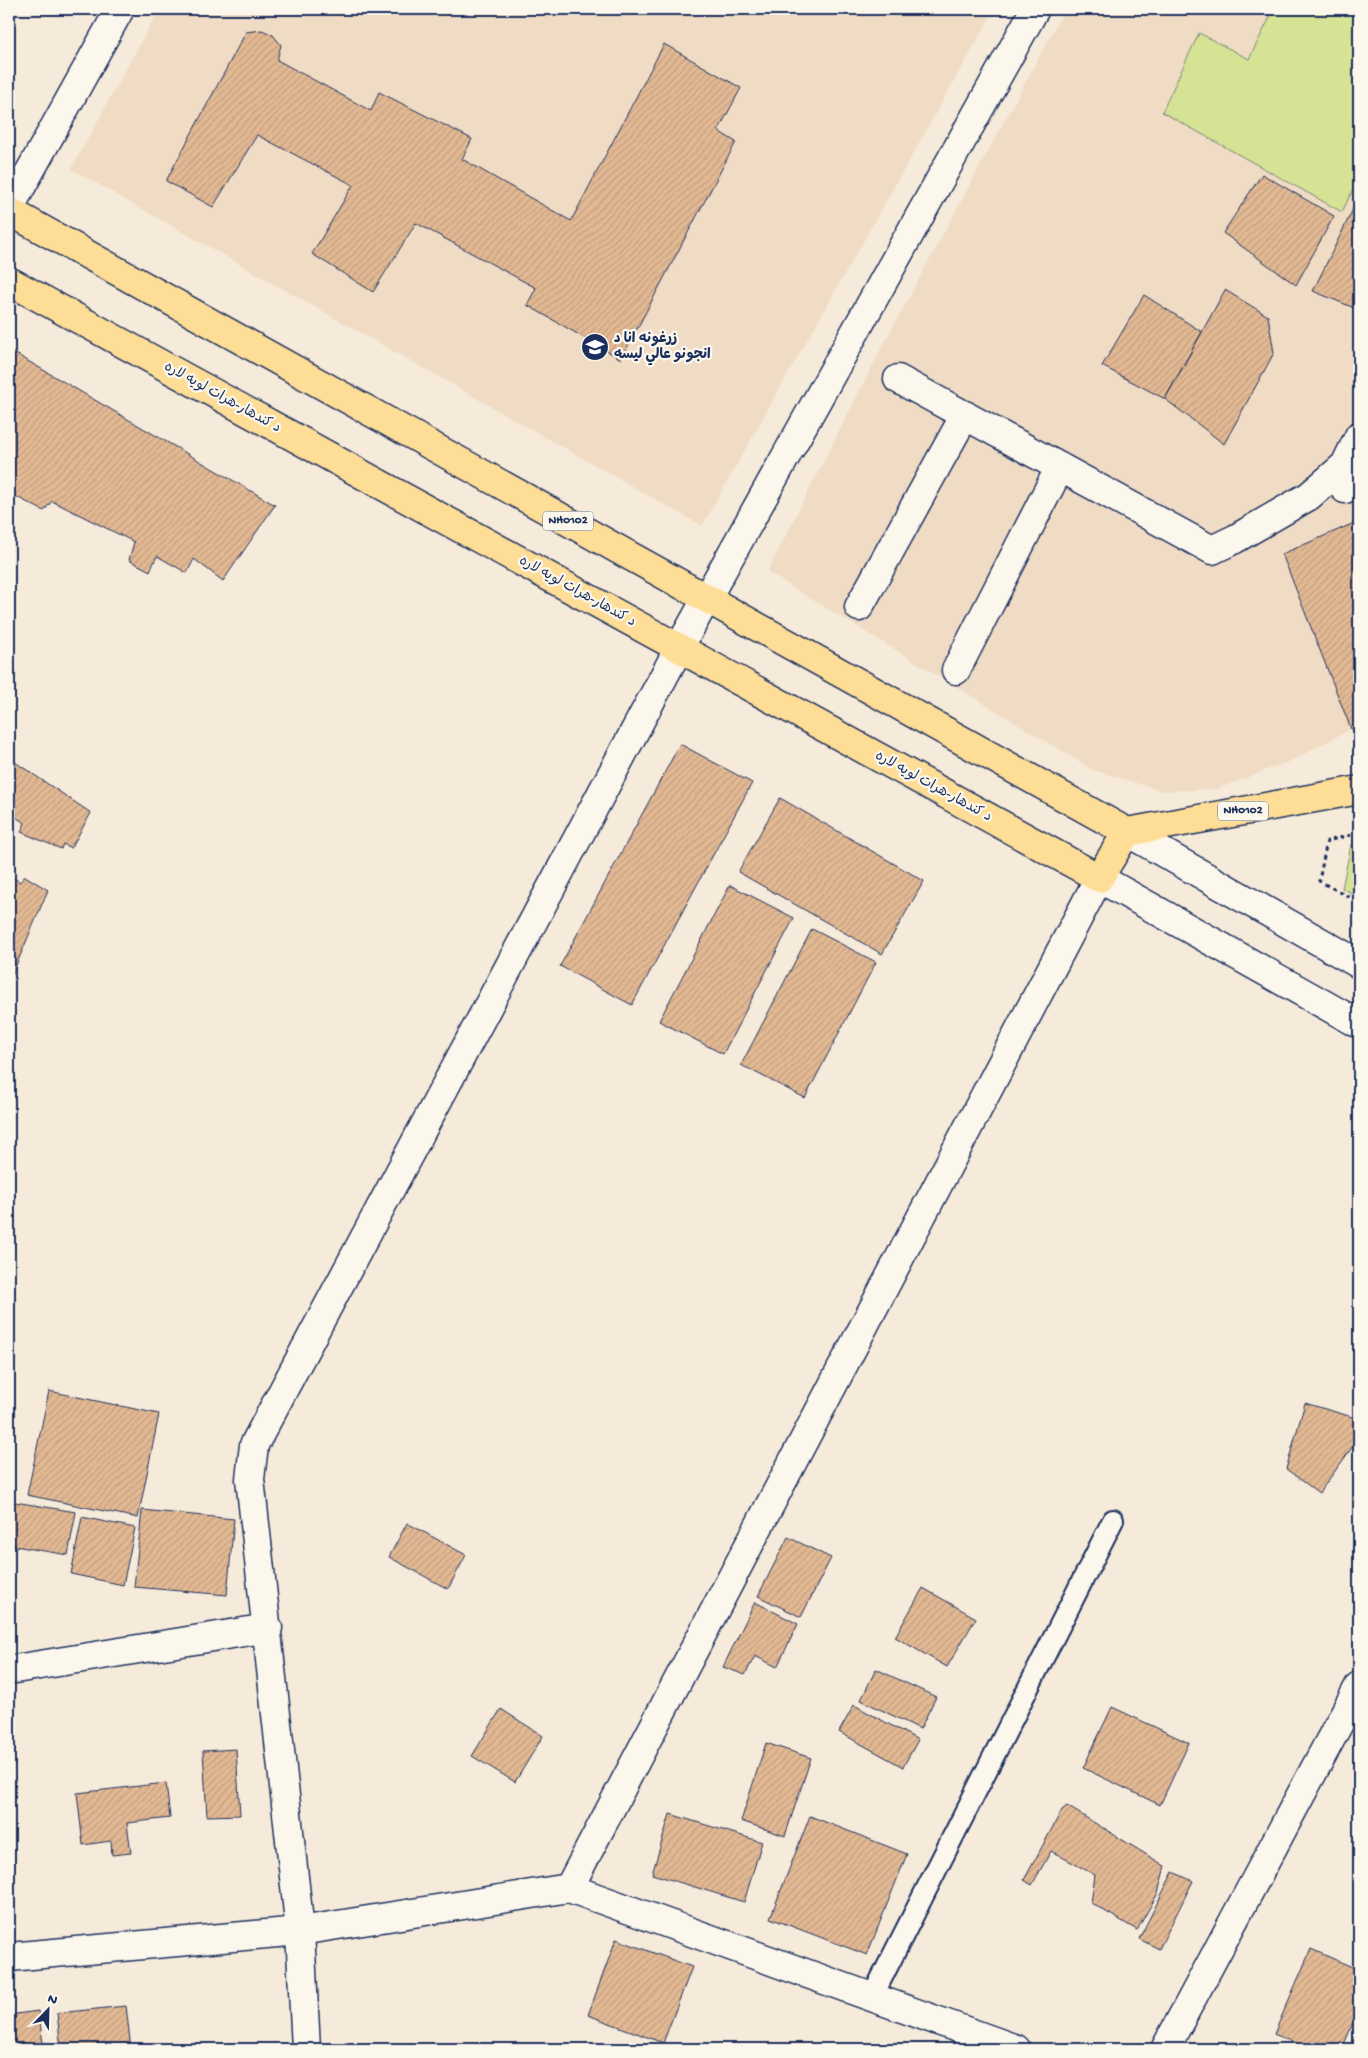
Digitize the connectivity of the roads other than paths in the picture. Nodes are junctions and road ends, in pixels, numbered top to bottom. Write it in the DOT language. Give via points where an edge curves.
graph roads {
  1 [pos="120,9"];
  2 [pos="1035,9"];
  3 [pos="9,210"];
  4 [pos="9,282"];
  5 [pos="898,379"];
  6 [pos="965,415"];
  7 [pos="1359,436"];
  8 [pos="1060,467"];
  9 [pos="708,598"];
  10 [pos="859,607"];
  11 [pos="679,648"];
  12 [pos="956,670"];
  13 [pos="1359,790"];
  14 [pos="1127,832"];
  15 [pos="1099,878"];
  16 [pos="1359,964"];
  17 [pos="1359,1024"];
  18 [pos="1112,1520"];
  19 [pos="268,1628"];
  20 [pos="9,1670"];
  21 [pos="1359,1686"];
  22 [pos="570,1888"];
  23 [pos="300,1931"];
  24 [pos="9,1957"];
  25 [pos="872,1997"];
  26 [pos="306,2049"];
  27 [pos="1016,2049"];
  28 [pos="1165,2049"];
  1 -- 3 [label="street"];
  2 -- 9 [label="street"];
  3 -- 9 [label="highway, NH0102"];
  4 -- 11 [label="highway, د کندهار-هرات لويه لاره"];
  5 -- 6 [label="street"];
  6 -- 8 [label="street"];
  6 -- 10 [label="street"];
  7 -- 8 [label="street" via="1345,465 1309,496 1212,550"];
  8 -- 12 [label="street"];
  9 -- 11 [label="street"];
  9 -- 14 [label="highway, NH0102"];
  11 -- 15 [label="highway, د کندهار-هرات لويه لاره"];
  11 -- 19 [label="street" via="254,1444 250,1479"];
  13 -- 14 [label="highway, NH0102"];
  14 -- 15 [label="highway"];
  14 -- 16 [label="street"];
  15 -- 17 [label="street"];
  15 -- 22 [label="street"];
  18 -- 25 [label="lane"];
  19 -- 20 [label="street"];
  19 -- 23 [label="street"];
  21 -- 28 [label="street"];
  22 -- 23 [label="street"];
  22 -- 25 [label="street"];
  23 -- 24 [label="street"];
  23 -- 26 [label="street"];
  25 -- 27 [label="street"];
}
